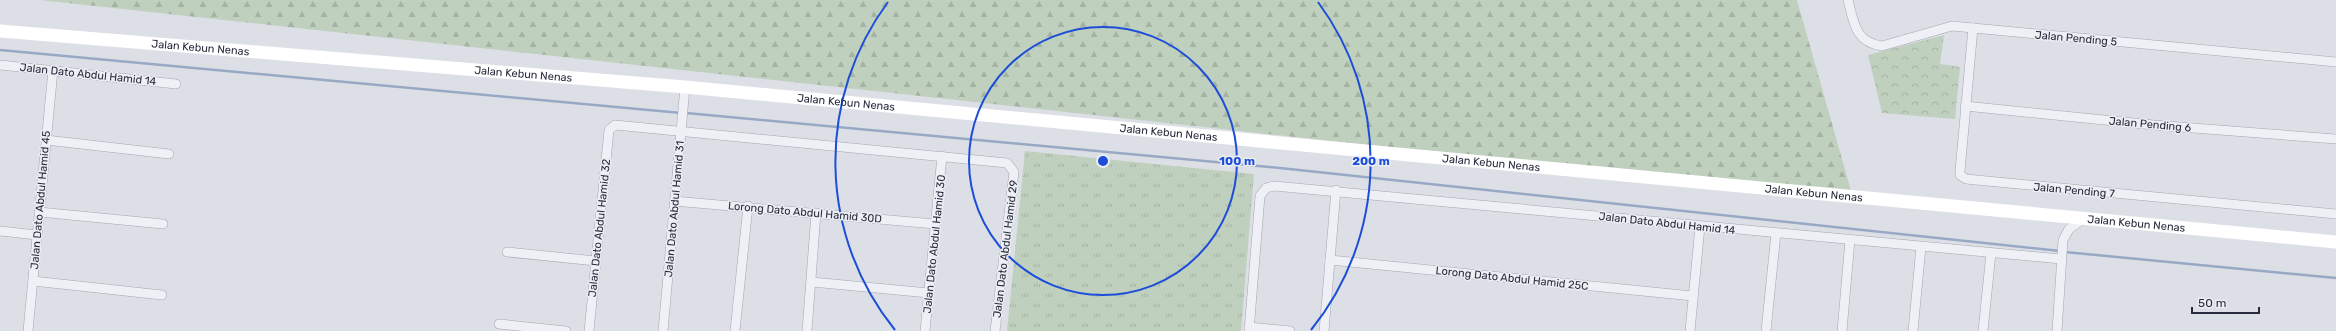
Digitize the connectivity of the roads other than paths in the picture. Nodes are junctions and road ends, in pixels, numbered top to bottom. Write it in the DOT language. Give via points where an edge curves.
graph roads {
  1 [pos="1848,0"];
  2 [pos="1973,28"];
  3 [pos="0,31"];
  4 [pos="2336,62"];
  5 [pos="0,64"];
  6 [pos="53,70"];
  7 [pos="176,84"];
  8 [pos="684,87"];
  9 [pos="1965,106"];
  10 [pos="680,131"];
  11 [pos="2336,139"];
  12 [pos="46,140"];
  13 [pos="169,154"];
  14 [pos="942,156"];
  15 [pos="1336,190"];
  16 [pos="674,201"];
  17 [pos="748,206"];
  18 [pos="39,212"];
  19 [pos="816,213"];
  20 [pos="2336,214"];
  21 [pos="2082,220"];
  22 [pos="163,224"];
  23 [pos="935,224"];
  24 [pos="1700,226"];
  25 [pos="0,231"];
  26 [pos="1776,233"];
  27 [pos="37,235"];
  28 [pos="1850,240"];
  29 [pos="2336,242"];
  30 [pos="1921,247"];
  31 [pos="507,252"];
  32 [pos="1991,253"];
  33 [pos="2061,259"];
  34 [pos="1330,260"];
  35 [pos="596,261"];
  36 [pos="33,281"];
  37 [pos="812,282"];
  38 [pos="929,293"];
  39 [pos="162,295"];
  40 [pos="1694,296"];
  41 [pos="499,324"];
  42 [pos="1249,329"];
  43 [pos="28,331"];
  44 [pos="566,331"];
  45 [pos="589,331"];
  46 [pos="663,331"];
  47 [pos="735,331"];
  48 [pos="807,331"];
  49 [pos="925,331"];
  50 [pos="995,331"];
  51 [pos="1290,331"];
  52 [pos="1324,331"];
  53 [pos="1690,331"];
  54 [pos="1766,331"];
  55 [pos="1842,331"];
  56 [pos="1913,331"];
  57 [pos="1983,331"];
  58 [pos="2057,331"];
  1 -- 2 [label="street, Jalan Pending 5" via="1861,39 1870,44 1888,45 1952,26"];
  2 -- 4 [label="street, Jalan Pending 5"];
  2 -- 9 [label="street, Jalan Pending 7"];
  3 -- 8 [label="street, Jalan Kebun Nenas"];
  5 -- 6 [label="street, Jalan Dato Abdul Hamid 14"];
  6 -- 7 [label="street, Jalan Dato Abdul Hamid 14"];
  6 -- 12 [label="street, Jalan Dato Abdul Hamid 45"];
  8 -- 10 [label="street, Jalan Dato Abdul Hamid 31"];
  8 -- 21 [label="street, Jalan Kebun Nenas"];
  9 -- 11 [label="street, Jalan Pending 6" via="2154,125"];
  9 -- 20 [label="street, Jalan Pending 7" via="1960,175 1966,179"];
  10 -- 14 [label="street"];
  10 -- 16 [label="street, Jalan Dato Abdul Hamid 31"];
  10 -- 35 [label="street, Jalan Dato Abdul Hamid 32" via="615,125 609,130"];
  12 -- 13 [label="street"];
  12 -- 18 [label="street, Jalan Dato Abdul Hamid 45"];
  14 -- 23 [label="street, Jalan Dato Abdul Hamid 30"];
  14 -- 50 [label="street, Jalan Dato Abdul Hamid 29" via="1007,163 1012,166 1014,172"];
  15 -- 24 [label="street, Jalan Dato Abdul Hamid 14"];
  15 -- 34 [label="street"];
  15 -- 42 [label="street, Jalan Dato Abdul Hamid 14" via="1274,186 1266,188 1260,196"];
  16 -- 17 [label="street, Lorong Dato Abdul Hamid 30D"];
  16 -- 46 [label="street, Jalan Dato Abdul Hamid 31"];
  17 -- 19 [label="street, Lorong Dato Abdul Hamid 30D"];
  17 -- 47 [label="street"];
  18 -- 22 [label="street"];
  18 -- 27 [label="street, Jalan Dato Abdul Hamid 45"];
  19 -- 23 [label="street, Lorong Dato Abdul Hamid 30D"];
  19 -- 37 [label="street"];
  21 -- 29 [label="street, Jalan Kebun Nenas"];
  21 -- 33 [label="street" via="2066,233"];
  23 -- 38 [label="street, Jalan Dato Abdul Hamid 30"];
  24 -- 26 [label="street, Jalan Dato Abdul Hamid 14"];
  24 -- 40 [label="street"];
  25 -- 27 [label="street"];
  26 -- 28 [label="street, Jalan Dato Abdul Hamid 14"];
  26 -- 54 [label="street"];
  27 -- 36 [label="street, Jalan Dato Abdul Hamid 45"];
  28 -- 30 [label="street, Jalan Dato Abdul Hamid 14"];
  28 -- 55 [label="street"];
  30 -- 32 [label="street, Jalan Dato Abdul Hamid 14"];
  30 -- 56 [label="street"];
  31 -- 35 [label="street"];
  32 -- 33 [label="street, Jalan Dato Abdul Hamid 14"];
  32 -- 57 [label="street"];
  33 -- 58 [label="street"];
  34 -- 40 [label="street, Lorong Dato Abdul Hamid 25C"];
  34 -- 52 [label="street"];
  35 -- 45 [label="street, Jalan Dato Abdul Hamid 32"];
  36 -- 39 [label="street"];
  36 -- 43 [label="street, Jalan Dato Abdul Hamid 45"];
  37 -- 38 [label="street"];
  37 -- 48 [label="street"];
  38 -- 49 [label="street, Jalan Dato Abdul Hamid 30"];
  40 -- 53 [label="street"];
  41 -- 44 [label="street"];
  42 -- 51 [label="street"];
}
